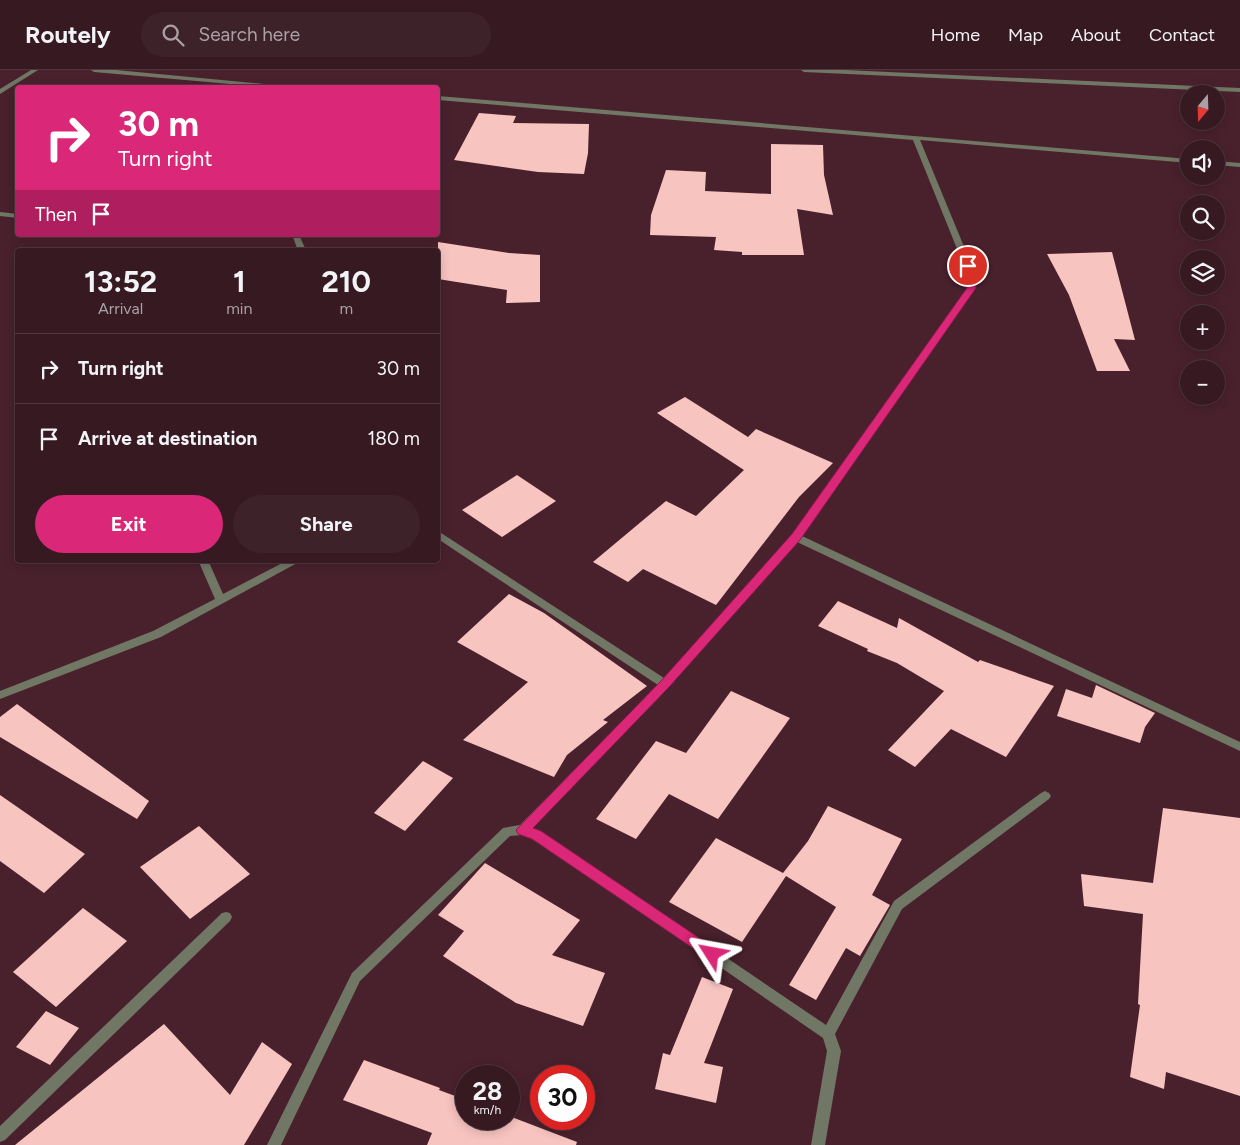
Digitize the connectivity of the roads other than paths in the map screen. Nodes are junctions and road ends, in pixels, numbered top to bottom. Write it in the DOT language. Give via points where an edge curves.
graph roads {
  1 [pos="35,70"];
  2 [pos="94,70"];
  3 [pos="804,70"];
  4 [pos="271,85"];
  5 [pos="1240,90"];
  6 [pos="0,92"];
  7 [pos="440,98"];
  8 [pos="916,138"];
  9 [pos="1180,160"];
  10 [pos="1225,164"];
  11 [pos="1240,165"];
  12 [pos="0,214"];
  13 [pos="15,216"];
  14 [pos="440,536"];
  15 [pos="796,537"];
  16 [pos="204,563"];
  17 [pos="290,563"];
  18 [pos="221,600"];
  19 [pos="665,684"];
  20 [pos="0,696"];
  21 [pos="1240,747"];
  22 [pos="1045,796"];
  23 [pos="523,830"];
  24 [pos="226,917"];
  25 [pos="828,1034"];
  26 [pos="0,1135"];
  27 [pos="274,1145"];
  28 [pos="818,1145"];
  1 -- 6 [label="street"];
  2 -- 4 [label="street"];
  3 -- 5 [label="street"];
  7 -- 8 [label="street"];
  8 -- 9 [label="street"];
  8 -- 15 [label="street" via="968,266 971,288"];
  10 -- 11 [label="street"];
  12 -- 13 [label="street"];
  14 -- 19 [label="street"];
  15 -- 19 [label="street"];
  15 -- 21 [label="street"];
  16 -- 18 [label="street"];
  17 -- 18 [label="street"];
  18 -- 20 [label="street" via="157,634"];
  19 -- 23 [label="street"];
  22 -- 25 [label="street" via="898,905"];
  23 -- 25 [label="street" via="545,841"];
  23 -- 27 [label="street" via="506,831 356,977"];
  24 -- 26 [label="street"];
  25 -- 28 [label="street" via="834,1051"];
}
